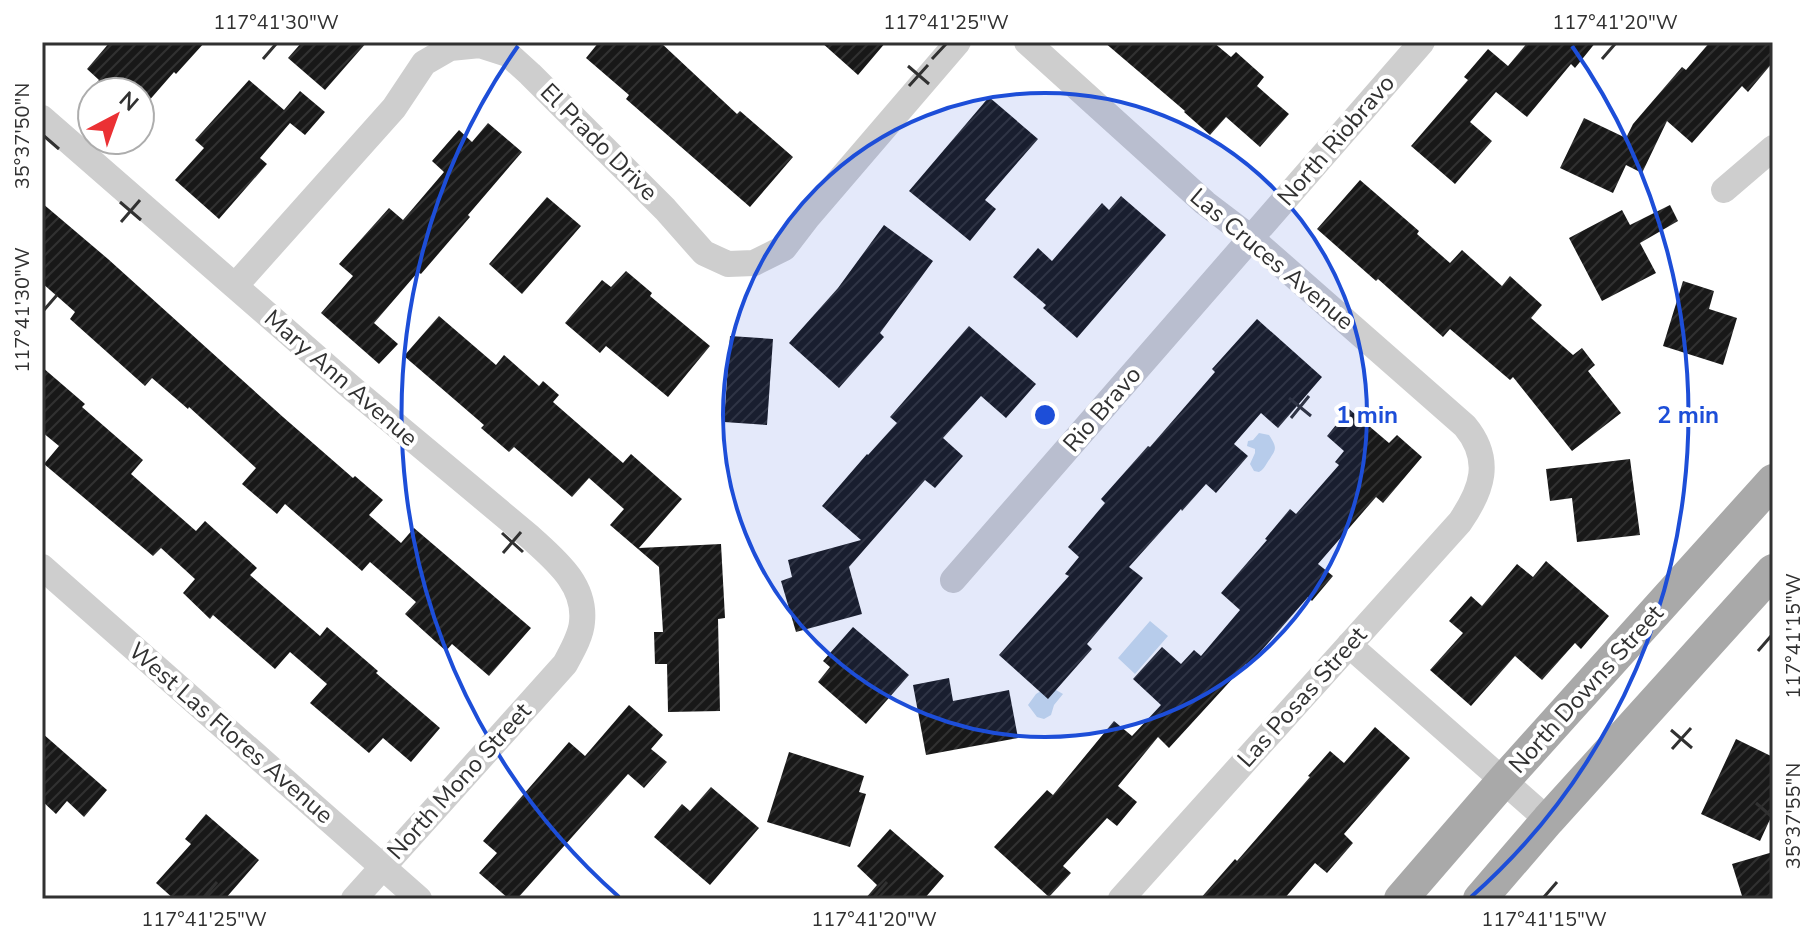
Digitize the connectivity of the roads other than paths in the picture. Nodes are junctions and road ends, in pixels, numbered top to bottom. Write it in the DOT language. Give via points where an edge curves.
graph roads {
  1 [pos="958,42"];
  2 [pos="1027,42"];
  3 [pos="1422,42"];
  4 [pos="42,118"];
  5 [pos="1773,148"];
  6 [pos="1724,190"];
  7 [pos="1251,238"];
  8 [pos="235,286"];
  9 [pos="1773,481"];
  10 [pos="1477,492"];
  11 [pos="42,567"];
  12 [pos="1773,571"];
  13 [pos="953,580"];
  14 [pos="1349,645"];
  15 [pos="565,664"];
  16 [pos="1503,781"];
  17 [pos="1548,820"];
  18 [pos="382,866"];
  19 [pos="354,899"];
  20 [pos="419,899"];
  21 [pos="1121,899"];
  22 [pos="1401,899"];
  23 [pos="1480,899"];
  1 -- 8 [label="street, El Prado Drive" via="784,248 754,263 728,264 704,253 508,54 480,45 450,48 424,63 394,108"];
  2 -- 7 [label="street, Las Cruces Avenue"];
  3 -- 7 [label="street, North Riobravo"];
  4 -- 8 [label="street, Mary Ann Avenue"];
  5 -- 6 [label="street"];
  7 -- 10 [label="street, Las Cruces Avenue" via="1475,437 1482,480"];
  7 -- 13 [label="street, Rio Bravo"];
  8 -- 15 [label="street, Mary Ann Avenue" via="554,559 581,601 582,623"];
  9 -- 16 [label="main road, North Downs Street"];
  10 -- 14 [label="street, Las Posas Street" via="1460,522"];
  11 -- 18 [label="street, West Las Flores Avenue"];
  12 -- 17 [label="main road"];
  14 -- 16 [label="street"];
  14 -- 21 [label="street, Las Posas Street"];
  15 -- 18 [label="street, North Mono Street"];
  16 -- 17 [label="street"];
  16 -- 22 [label="main road, North Downs Street"];
  17 -- 23 [label="main road"];
  18 -- 19 [label="street, North Mono Street"];
  18 -- 20 [label="street, West Las Flores Avenue"];
}
